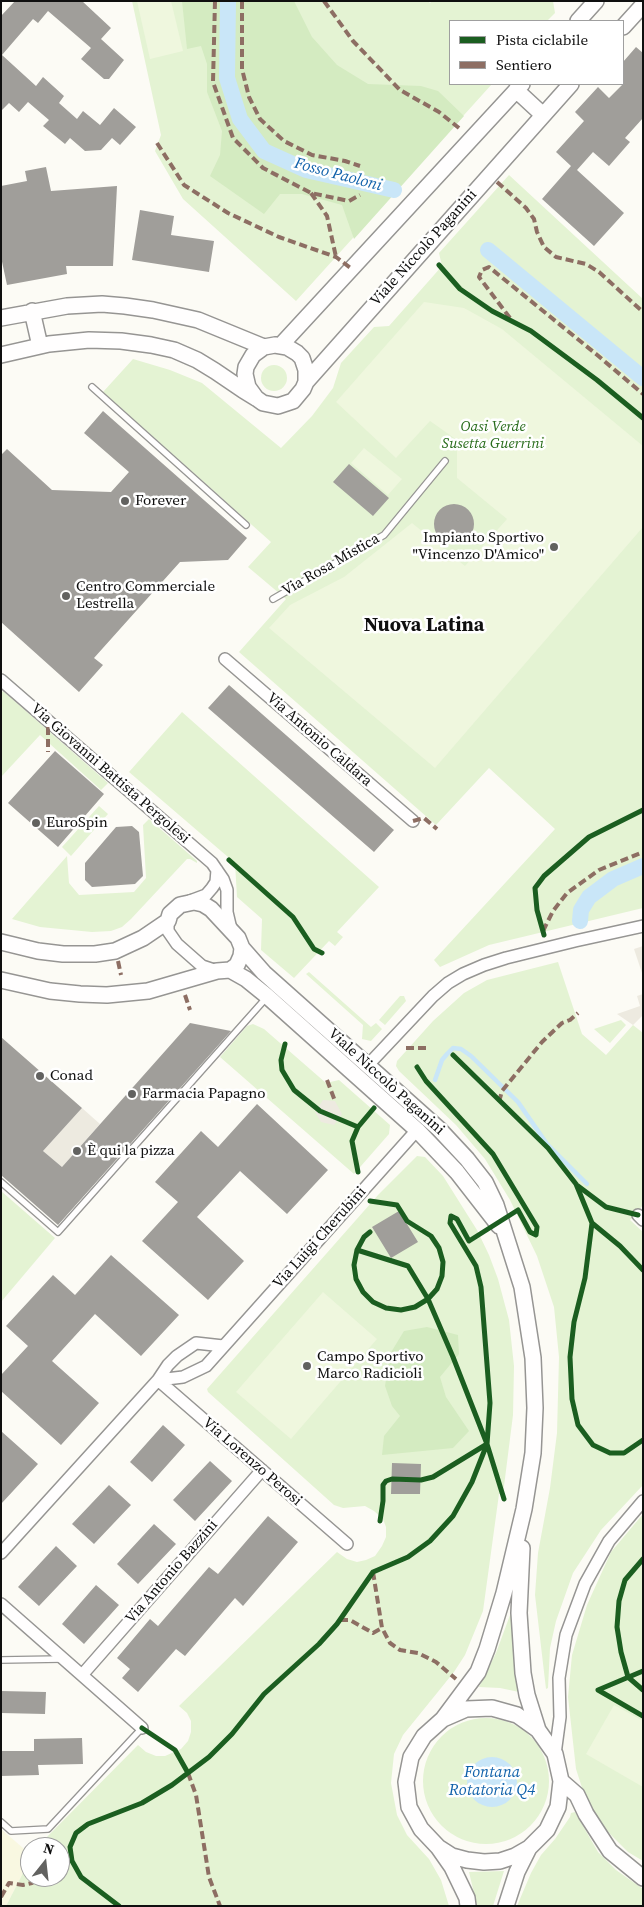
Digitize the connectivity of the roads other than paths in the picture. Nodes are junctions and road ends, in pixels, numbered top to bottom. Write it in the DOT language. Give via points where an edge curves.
graph roads {
  1 [pos="596,1"];
  2 [pos="643,5"];
  3 [pos="579,20"];
  4 [pos="624,26"];
  5 [pos="570,85"];
  6 [pos="519,87"];
  7 [pos="543,115"];
  8 [pos="32,312"];
  9 [pos="1,318"];
  10 [pos="281,345"];
  11 [pos="40,346"];
  12 [pos="264,347"];
  13 [pos="1,355"];
  14 [pos="306,382"];
  15 [pos="92,387"];
  16 [pos="256,398"];
  17 [pos="446,461"];
  18 [pos="246,526"];
  19 [pos="274,599"];
  20 [pos="225,659"];
  21 [pos="1,680"];
  22 [pos="413,821"];
  23 [pos="217,870"];
  24 [pos="188,902"];
  25 [pos="168,921"];
  26 [pos="643,926"];
  27 [pos="232,930"];
  28 [pos="1,942"];
  29 [pos="242,948"];
  30 [pos="224,971"];
  31 [pos="1,980"];
  32 [pos="267,996"];
  33 [pos="368,1065"];
  34 [pos="417,1130"];
  35 [pos="1,1182"];
  36 [pos="505,1233"];
  37 [pos="223,1346"];
  38 [pos="158,1380"];
  39 [pos="262,1470"];
  40 [pos="643,1500"];
  41 [pos="524,1509"];
  42 [pos="347,1544"];
  43 [pos="1,1553"];
  44 [pos="1,1604"];
  45 [pos="64,1659"];
  46 [pos="1,1660"];
  47 [pos="82,1675"];
  48 [pos="443,1719"];
  49 [pos="142,1728"];
  50 [pos="538,1730"];
  51 [pos="555,1754"];
  52 [pos="561,1781"];
  53 [pos="1,1822"];
  54 [pos="438,1847"];
  55 [pos="529,1848"];
  56 [pos="643,1878"];
  57 [pos="468,1906"];
  58 [pos="506,1906"];
  1 -- 3 [label="street"];
  2 -- 4 [label="street"];
  5 -- 7 [label="street, Viale Niccolò Paganini"];
  6 -- 7 [label="street"];
  6 -- 10 [label="street"];
  7 -- 14 [label="street, Viale Niccolò Paganini"];
  8 -- 9 [label="street"];
  8 -- 11 [label="street"];
  8 -- 12 [label="street" via="90,304 153,310 210,324"];
  10 -- 12 [label="street"];
  10 -- 14 [label="street" via="302,358"];
  11 -- 13 [label="street, Viale Niccolò Paganini"];
  11 -- 16 [label="street, Viale Niccolò Paganini" via="110,340 166,348 206,365"];
  12 -- 16 [label="street" via="253,355 246,367 246,381"];
  14 -- 16 [label="street, Viale Niccolò Paganini" via="299,396 286,404 270,405"];
  15 -- 18 [label="lane"];
  17 -- 19 [label="lane, Via Rosa Mistica" via="384,535"];
  20 -- 22 [label="street, Via Antonio Caldara"];
  21 -- 23 [label="street, Via Giovanni Battista Pergolesi" via="204,855"];
  23 -- 24 [label="street" via="216,882 206,895"];
  23 -- 27 [label="street, Via Giovanni Battista Pergolesi" via="227,890 228,922"];
  24 -- 25 [label="street" via="174,908"];
  24 -- 27 [label="street, Viale Niccolò Paganini" via="203,904"];
  25 -- 28 [label="street" via="132,944 95,954 54,953"];
  25 -- 30 [label="street, Viale Niccolò Paganini" via="168,931 177,944 202,966"];
  26 -- 33 [label="street" via="484,965 448,983"];
  27 -- 29 [label="street, Viale Niccolò Paganini"];
  29 -- 30 [label="street" via="237,964"];
  29 -- 33 [label="street, Viale Niccolò Paganini" via="264,973"];
  30 -- 31 [label="street" via="158,989 107,995 65,993"];
  30 -- 32 [label="street, Viale Niccolò Paganini" via="246,979"];
  32 -- 34 [label="street, Viale Niccolò Paganini"];
  32 -- 35 [label="lane" via="58,1232"];
  33 -- 36 [label="street, Viale Niccolò Paganini" via="467,1159 485,1182"];
  34 -- 36 [label="street, Viale Niccolò Paganini" via="457,1172"];
  34 -- 37 [label="street, Via Luigi Cherubini"];
  36 -- 41 [label="street, Viale Niccolò Paganini" via="522,1287 533,1358 533,1453"];
  37 -- 38 [label="street, Via Luigi Cherubini" via="206,1366 193,1374"];
  37 -- 38 [label="street" via="196,1343 177,1356"];
  38 -- 39 [label="street, Via Lorenzo Perosi"];
  38 -- 43 [label="street"];
  39 -- 42 [label="street, Via Lorenzo Perosi"];
  39 -- 47 [label="street, Via Antonio Bazzini"];
  40 -- 51 [label="street" via="609,1541 585,1584 566,1635 559,1678 560,1717"];
  41 -- 48 [label="street, Viale Niccolò Paganini" via="502,1600 484,1657 469,1686"];
  41 -- 50 [label="street, Viale Niccolò Paganini" via="521,1646 527,1695"];
  44 -- 45 [label="street"];
  45 -- 46 [label="lane"];
  45 -- 47 [label="street"];
  47 -- 49 [label="street"];
  48 -- 50 [label="street" via="466,1709 492,1708 517,1715"];
  48 -- 54 [label="street" via="424,1736 411,1757 406,1782 409,1807 420,1829"];
  49 -- 53 [label="lane" via="48,1829 12,1831"];
  50 -- 51 [label="street"];
  51 -- 52 [label="street"];
  52 -- 55 [label="street" via="558,1807 551,1822"];
  52 -- 56 [label="street" via="577,1794 610,1850"];
  54 -- 55 [label="street" via="460,1858 484,1862 515,1856"];
  54 -- 57 [label="street" via="452,1867"];
  55 -- 58 [label="street"];
}
